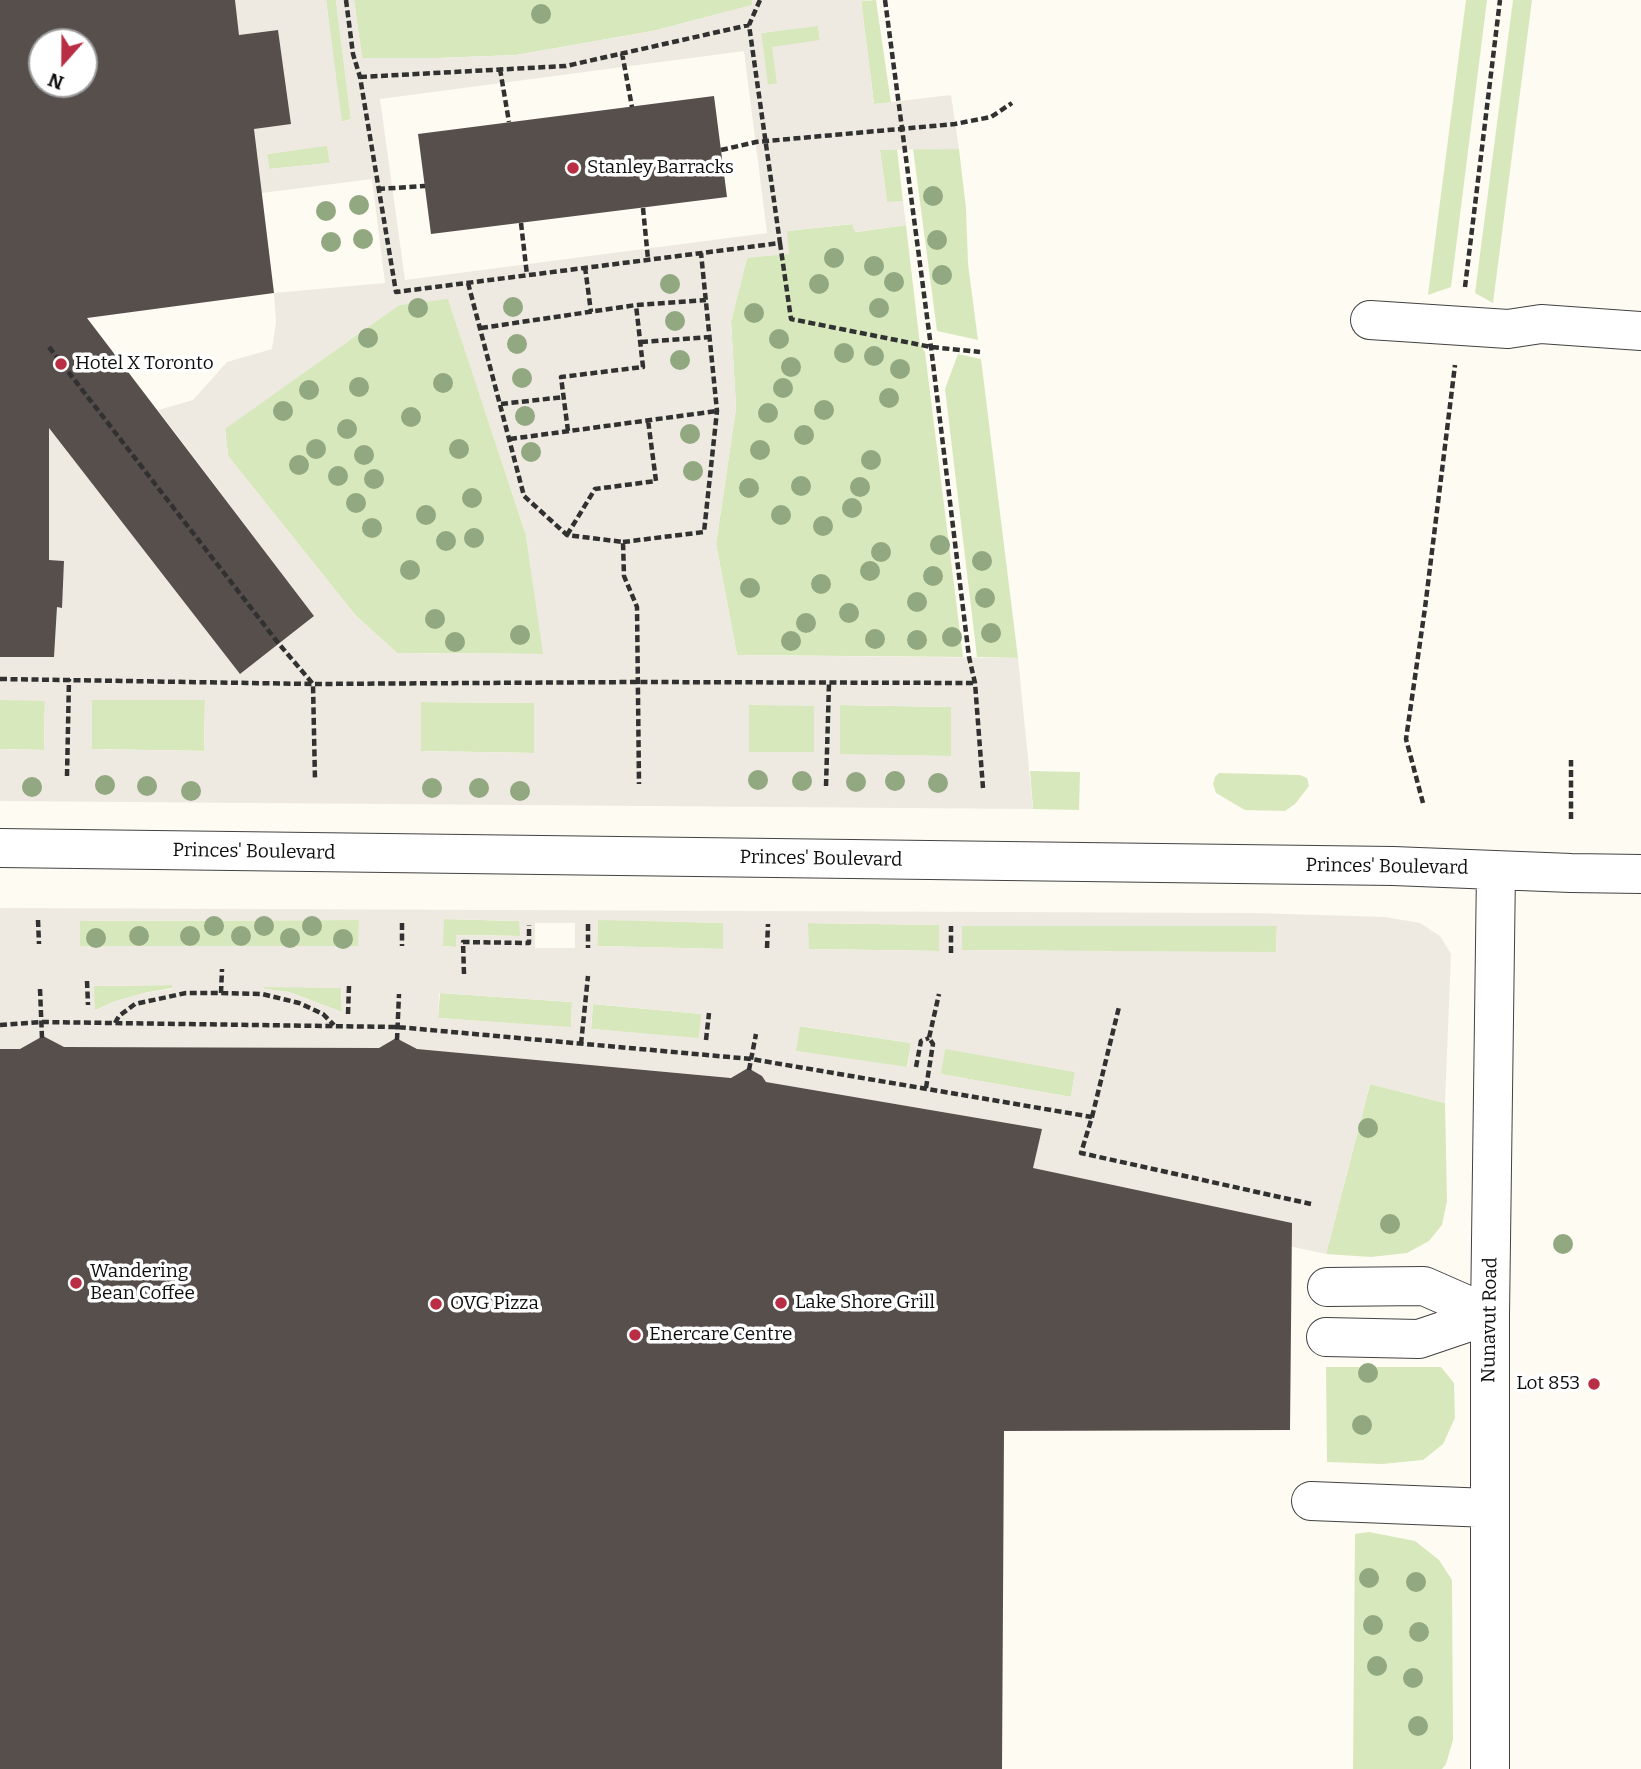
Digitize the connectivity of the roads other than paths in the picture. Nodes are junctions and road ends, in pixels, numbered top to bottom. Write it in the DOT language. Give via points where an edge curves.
graph roads {
  1 [pos="1370,320"];
  2 [pos="1641,331"];
  3 [pos="0,848"];
  4 [pos="1496,870"];
  5 [pos="1641,874"];
  6 [pos="1327,1287"];
  7 [pos="1490,1315"];
  8 [pos="1326,1337"];
  9 [pos="1311,1501"];
  10 [pos="1489,1508"];
  11 [pos="1490,1769"];
  1 -- 2 [label="street"];
  3 -- 4 [label="street, Princes' Boulevard"];
  4 -- 5 [label="street, Princes' Boulevard"];
  4 -- 7 [label="street, Nunavut Road"];
  6 -- 7 [label="street" via="1424,1286"];
  7 -- 8 [label="street" via="1419,1339"];
  7 -- 10 [label="street, Nunavut Road"];
  9 -- 10 [label="street"];
  10 -- 11 [label="street, Nunavut Road"];
}
